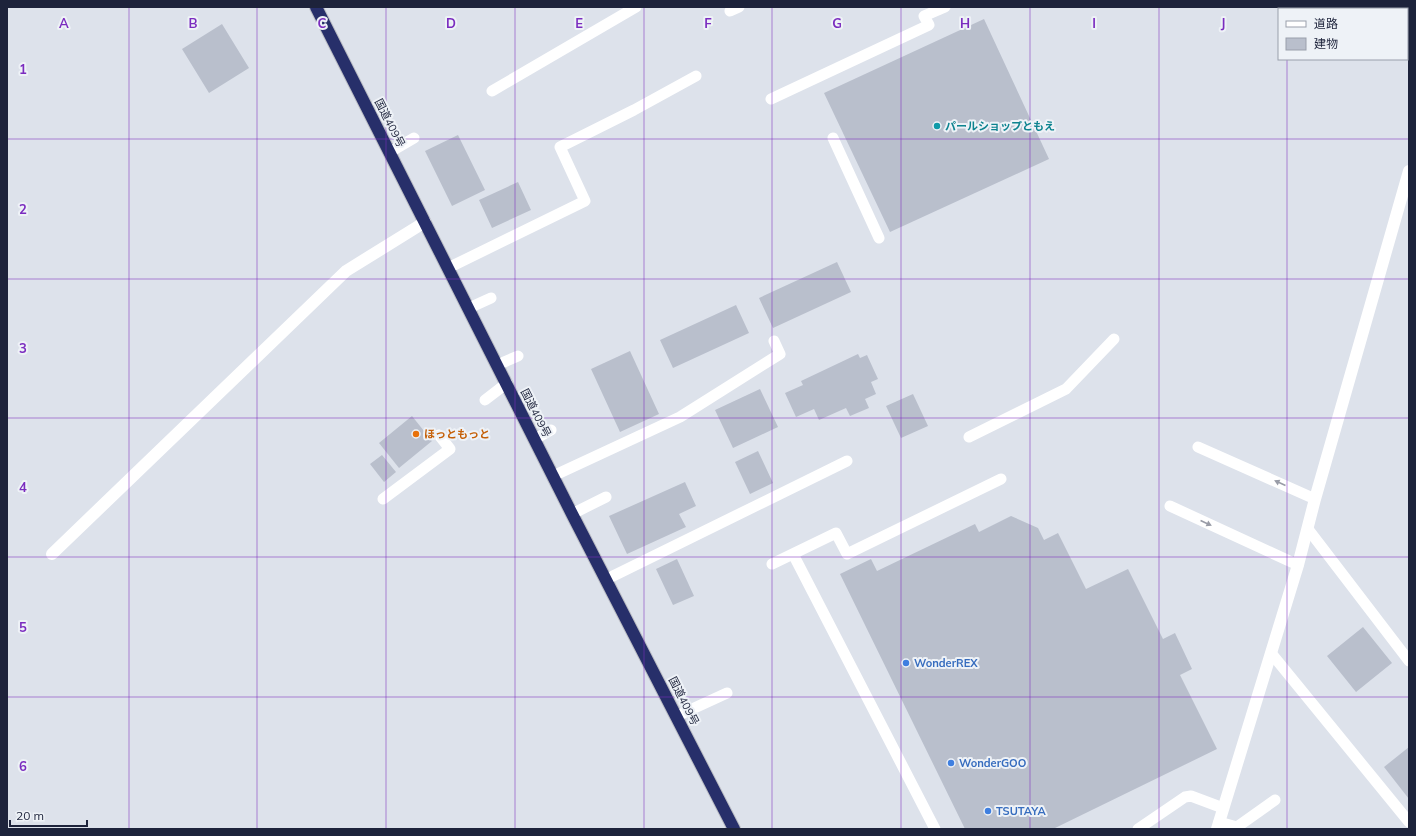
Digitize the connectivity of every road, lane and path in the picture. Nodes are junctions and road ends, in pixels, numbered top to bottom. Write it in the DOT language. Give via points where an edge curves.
graph roads {
  1 [pos="316,7"];
  2 [pos="636,7"];
  3 [pos="945,7"];
  4 [pos="696,76"];
  5 [pos="492,91"];
  6 [pos="771,99"];
  7 [pos="414,138"];
  8 [pos="833,138"];
  9 [pos="390,152"];
  10 [pos="1409,171"];
  11 [pos="425,222"];
  12 [pos="879,238"];
  13 [pos="448,268"];
  14 [pos="491,298"];
  15 [pos="469,308"];
  16 [pos="1114,339"];
  17 [pos="774,341"];
  18 [pos="518,356"];
  19 [pos="497,365"];
  20 [pos="507,383"];
  21 [pos="484,400"];
  22 [pos="551,430"];
  23 [pos="439,435"];
  24 [pos="969,437"];
  25 [pos="534,439"];
  26 [pos="1198,447"];
  27 [pos="847,460"];
  28 [pos="553,476"];
  29 [pos="1001,479"];
  30 [pos="606,497"];
  31 [pos="383,499"];
  32 [pos="1316,499"];
  33 [pos="1170,506"];
  34 [pos="572,514"];
  35 [pos="1308,529"];
  36 [pos="52,554"];
  37 [pos="793,554"];
  38 [pos="772,564"];
  39 [pos="1298,565"];
  40 [pos="607,579"];
  41 [pos="1271,653"];
  42 [pos="1409,661"];
  43 [pos="727,693"];
  44 [pos="677,716"];
  45 [pos="1275,800"];
  46 [pos="1224,808"];
  47 [pos="1409,822"];
  48 [pos="1218,825"];
  49 [pos="1238,828"];
  50 [pos="734,829"];
  51 [pos="934,829"];
  52 [pos="1138,829"];
  1 -- 9 [label="highway, 国道409号"];
  2 -- 5 [label="lane"];
  3 -- 6 [label="lane" via="924,16 929,25"];
  4 -- 13 [label="lane" via="560,147 585,201"];
  7 -- 9 [label="lane"];
  8 -- 12 [label="lane"];
  9 -- 11 [label="highway, 国道409号"];
  10 -- 32 [label="street"];
  11 -- 13 [label="highway, 国道409号"];
  11 -- 36 [label="street" via="346,271"];
  13 -- 15 [label="highway, 国道409号"];
  14 -- 15 [label="lane"];
  15 -- 19 [label="highway, 国道409号"];
  16 -- 24 [label="lane" via="1066,389"];
  17 -- 28 [label="lane" via="780,354 680,417"];
  18 -- 19 [label="lane"];
  19 -- 20 [label="highway, 国道409号"];
  20 -- 21 [label="lane"];
  20 -- 25 [label="highway, 国道409号"];
  22 -- 25 [label="lane"];
  23 -- 31 [label="lane" via="450,448"];
  25 -- 28 [label="highway, 国道409号"];
  32 -- 26 [label="lane, one-way"];
  27 -- 40 [label="lane"];
  28 -- 34 [label="highway, 国道409号"];
  29 -- 37 [label="lane" via="847,554 836,533"];
  30 -- 34 [label="lane"];
  32 -- 35 [label="street"];
  33 -- 39 [label="lane, one-way"];
  34 -- 40 [label="highway, 国道409号"];
  35 -- 39 [label="street"];
  35 -- 42 [label="lane"];
  37 -- 38 [label="lane"];
  37 -- 51 [label="lane"];
  39 -- 41 [label="street"];
  40 -- 44 [label="highway, 国道409号"];
  41 -- 46 [label="street"];
  41 -- 47 [label="lane"];
  43 -- 44 [label="lane"];
  44 -- 50 [label="highway, 国道409号"];
  45 -- 49 [label="lane"];
  46 -- 48 [label="street"];
  46 -- 52 [label="lane" via="1191,796 1185,797"];
  48 -- 49 [label="lane"];
}
